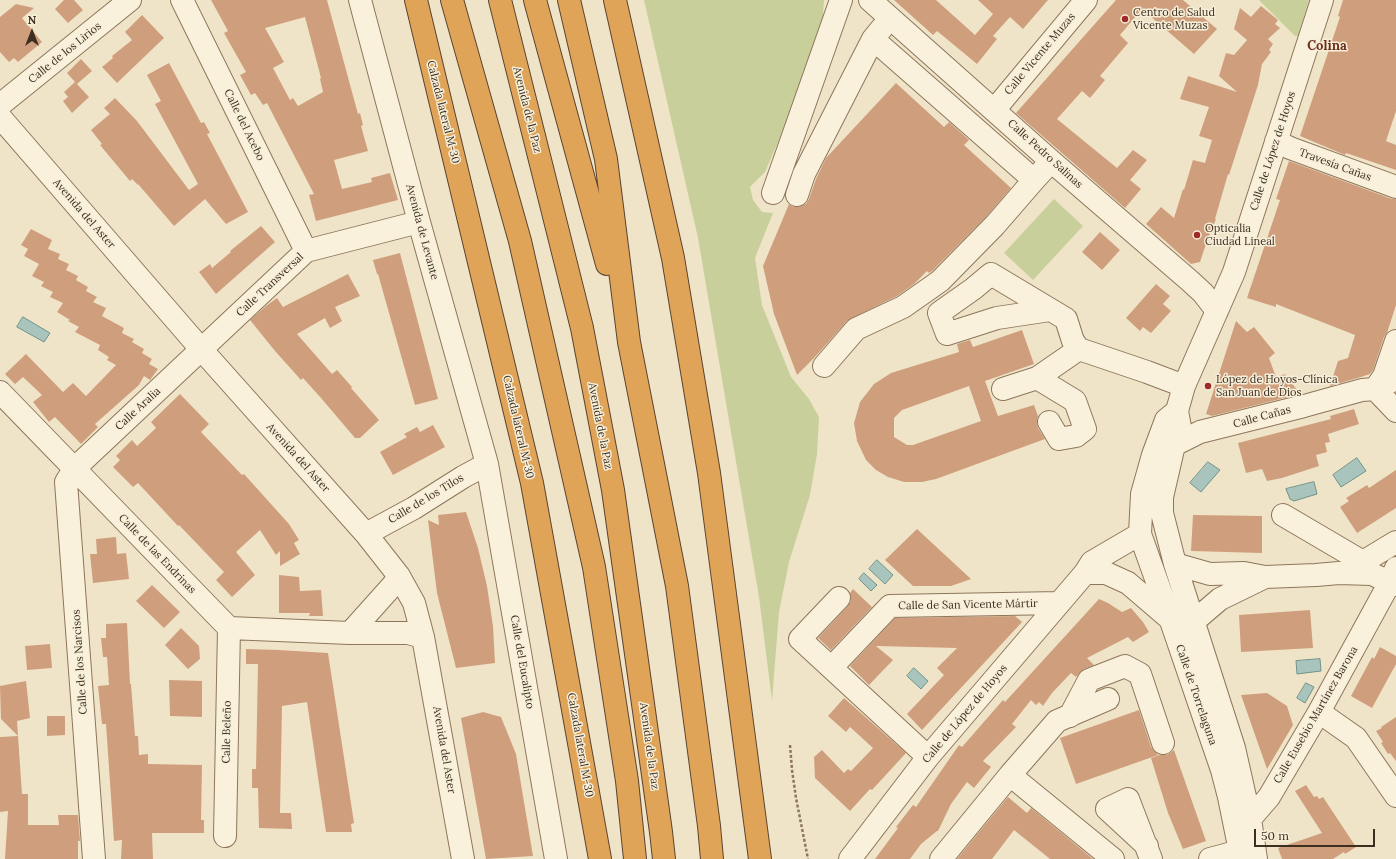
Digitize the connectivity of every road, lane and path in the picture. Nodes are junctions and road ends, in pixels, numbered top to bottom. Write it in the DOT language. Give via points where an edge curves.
graph roads {
  1 [pos="130,0"];
  2 [pos="182,0"];
  3 [pos="360,0"];
  4 [pos="416,0"];
  5 [pos="452,0"];
  6 [pos="500,0"];
  7 [pos="535,0"];
  8 [pos="569,0"];
  9 [pos="615,0"];
  10 [pos="841,0"];
  11 [pos="870,0"];
  12 [pos="1086,0"];
  13 [pos="1322,0"];
  14 [pos="891,18"];
  15 [pos="873,39"];
  16 [pos="988,103"];
  17 [pos="1,114"];
  18 [pos="962,117"];
  19 [pos="1276,142"];
  20 [pos="1051,161"];
  21 [pos="1034,180"];
  22 [pos="1396,187"];
  23 [pos="773,193"];
  24 [pos="797,195"];
  25 [pos="419,222"];
  26 [pos="306,251"];
  27 [pos="1050,310"];
  28 [pos="1217,311"];
  29 [pos="629,342"];
  30 [pos="1395,346"];
  31 [pos="201,349"];
  32 [pos="1079,349"];
  33 [pos="824,366"];
  34 [pos="1037,378"];
  35 [pos="1396,379"];
  36 [pos="1184,386"];
  37 [pos="1002,389"];
  38 [pos="1375,389"];
  39 [pos="0,392"];
  40 [pos="1177,411"];
  41 [pos="1396,411"];
  42 [pos="1049,422"];
  43 [pos="1174,445"];
  44 [pos="487,464"];
  45 [pos="75,468"];
  46 [pos="1283,515"];
  47 [pos="366,534"];
  48 [pos="1140,534"];
  49 [pos="1396,542"];
  50 [pos="1363,562"];
  51 [pos="1175,564"];
  52 [pos="1085,573"];
  53 [pos="1340,573"];
  54 [pos="399,576"];
  55 [pos="1265,577"];
  56 [pos="1394,578"];
  57 [pos="839,598"];
  58 [pos="1059,603"];
  59 [pos="1182,621"];
  60 [pos="229,628"];
  61 [pos="350,633"];
  62 [pos="423,637"];
  63 [pos="832,667"];
  64 [pos="1108,699"];
  65 [pos="1319,712"];
  66 [pos="1070,716"];
  67 [pos="1163,743"];
  68 [pos="790,745"];
  69 [pos="928,757"];
  70 [pos="1010,775"];
  71 [pos="627,781"];
  72 [pos="1396,796"];
  73 [pos="1250,818"];
  74 [pos="225,836"];
  75 [pos="1246,853"];
  76 [pos="94,859"];
  77 [pos="463,859"];
  78 [pos="556,859"];
  79 [pos="600,859"];
  80 [pos="635,859"];
  81 [pos="644,859"];
  82 [pos="664,859"];
  83 [pos="712,859"];
  84 [pos="760,859"];
  85 [pos="808,859"];
  86 [pos="850,859"];
  87 [pos="941,859"];
  88 [pos="1113,859"];
  89 [pos="1210,859"];
  1 -- 17 [label="street, Calle de los Lirios"];
  2 -- 26 [label="street, Calle del Acebo"];
  3 -- 25 [label="street, Avenida de Levante"];
  4 -- 79 [label="highway, Calzada lateral M-30" via="532,483"];
  5 -- 71 [label="highway" via="520,241 594,567"];
  6 -- 82 [label="highway, Avenida de la Paz" via="583,336 612,490"];
  7 -- 29 [label="highway"];
  8 -- 29 [label="highway" via="606,159"];
  9 -- 84 [label="highway" via="672,258 708,465"];
  10 -- 23 [label="street"];
  11 -- 14 [label="street, Calle Pedro Salinas"];
  12 -- 16 [label="street, Calle Vicente Muzas"];
  13 -- 19 [label="street, Calle de López de Hoyos"];
  14 -- 15 [label="street"];
  14 -- 16 [label="street, Calle Pedro Salinas"];
  15 -- 18 [label="street"];
  15 -- 24 [label="street" via="804,174"];
  16 -- 18 [label="street, Calle Vicente Muzas"];
  16 -- 20 [label="street, Calle Pedro Salinas"];
  17 -- 31 [label="street, Avenida del Aster"];
  18 -- 21 [label="street"];
  19 -- 22 [label="street, Travesía Cañas"];
  19 -- 28 [label="street, Calle de López de Hoyos" via="1234,272"];
  20 -- 21 [label="street"];
  20 -- 28 [label="street, Calle Pedro Salinas" via="1190,281"];
  21 -- 33 [label="street" via="995,225 940,281 903,308 856,329"];
  25 -- 26 [label="street, Calle Transversal"];
  25 -- 44 [label="street, Avenida de Levante"];
  26 -- 31 [label="street, Calle Transversal"];
  27 -- 32 [label="street" via="1066,319"];
  28 -- 36 [label="street, Calle de López de Hoyos"];
  29 -- 83 [label="highway" via="677,586"];
  30 -- 38 [label="street" via="1384,376"];
  31 -- 45 [label="street, Calle Aralia"];
  31 -- 47 [label="street, Avenida del Aster"];
  32 -- 34 [label="street"];
  32 -- 36 [label="street"];
  34 -- 37 [label="street"];
  34 -- 42 [label="street" via="1075,401 1085,429 1076,436 1059,439"];
  35 -- 38 [label="street, Calle Cañas"];
  36 -- 40 [label="street, Calle de López de Hoyos"];
  38 -- 41 [label="street"];
  38 -- 43 [label="street, Calle Cañas" via="1362,390 1200,432"];
  39 -- 45 [label="street, Calle de las Endrinas"];
  40 -- 43 [label="street, Calle de López de Hoyos" via="1180,427"];
  40 -- 48 [label="street, Calle de López de Hoyos" via="1166,420 1153,455 1142,494"];
  43 -- 51 [label="street, Calle de López de Hoyos" via="1165,480 1162,513"];
  44 -- 47 [label="street, Calle de los Tilos"];
  44 -- 78 [label="street, Calle del Eucalipto"];
  45 -- 60 [label="street, Calle de las Endrinas"];
  45 -- 76 [label="street, Calle de los Narcisos" via="66,482"];
  46 -- 50 [label="street"];
  47 -- 54 [label="street, Avenida del Aster"];
  48 -- 52 [label="street, Calle de López de Hoyos" via="1092,562"];
  48 -- 59 [label="street, Calle de Torrelaguna"];
  49 -- 50 [label="street"];
  50 -- 53 [label="street"];
  51 -- 55 [label="street" via="1210,574"];
  51 -- 59 [label="street, Calle de Torrelaguna"];
  52 -- 58 [label="street, Calle de López de Hoyos"];
  52 -- 59 [label="street" via="1106,573 1128,583"];
  53 -- 55 [label="street"];
  53 -- 56 [label="street"];
  54 -- 61 [label="street"];
  54 -- 62 [label="street, Avenida del Aster" via="414,603"];
  55 -- 59 [label="street"];
  56 -- 65 [label="street, Calle Eusebio Martínez Barona"];
  57 -- 63 [label="street" via="800,639"];
  58 -- 63 [label="street, Calle de San Vicente Mártir" via="890,606"];
  58 -- 69 [label="street, Calle de López de Hoyos"];
  59 -- 73 [label="street, Calle de Torrelaguna" via="1234,748"];
  59 -- 75 [label="street, Calle de Torrelaguna"];
  60 -- 61 [label="street"];
  60 -- 74 [label="street, Calle Beleño"];
  61 -- 62 [label="street" via="408,633"];
  62 -- 77 [label="street, Avenida del Aster"];
  63 -- 69 [label="street"];
  64 -- 66 [label="street"];
  65 -- 72 [label="street" via="1356,738"];
  65 -- 73 [label="street, Calle Eusebio Martínez Barona" via="1269,797"];
  66 -- 67 [label="street" via="1089,680 1125,666 1140,674"];
  66 -- 70 [label="street" via="1057,721"];
  68 -- 85 [label="path" via="796,798"];
  69 -- 86 [label="street, Calle de López de Hoyos"];
  70 -- 87 [label="street"];
  70 -- 88 [label="street"];
  71 -- 80 [label="highway"];
  71 -- 81 [label="highway"];
  73 -- 75 [label="street, Calle de Torrelaguna"];
  75 -- 89 [label="street"];
}
